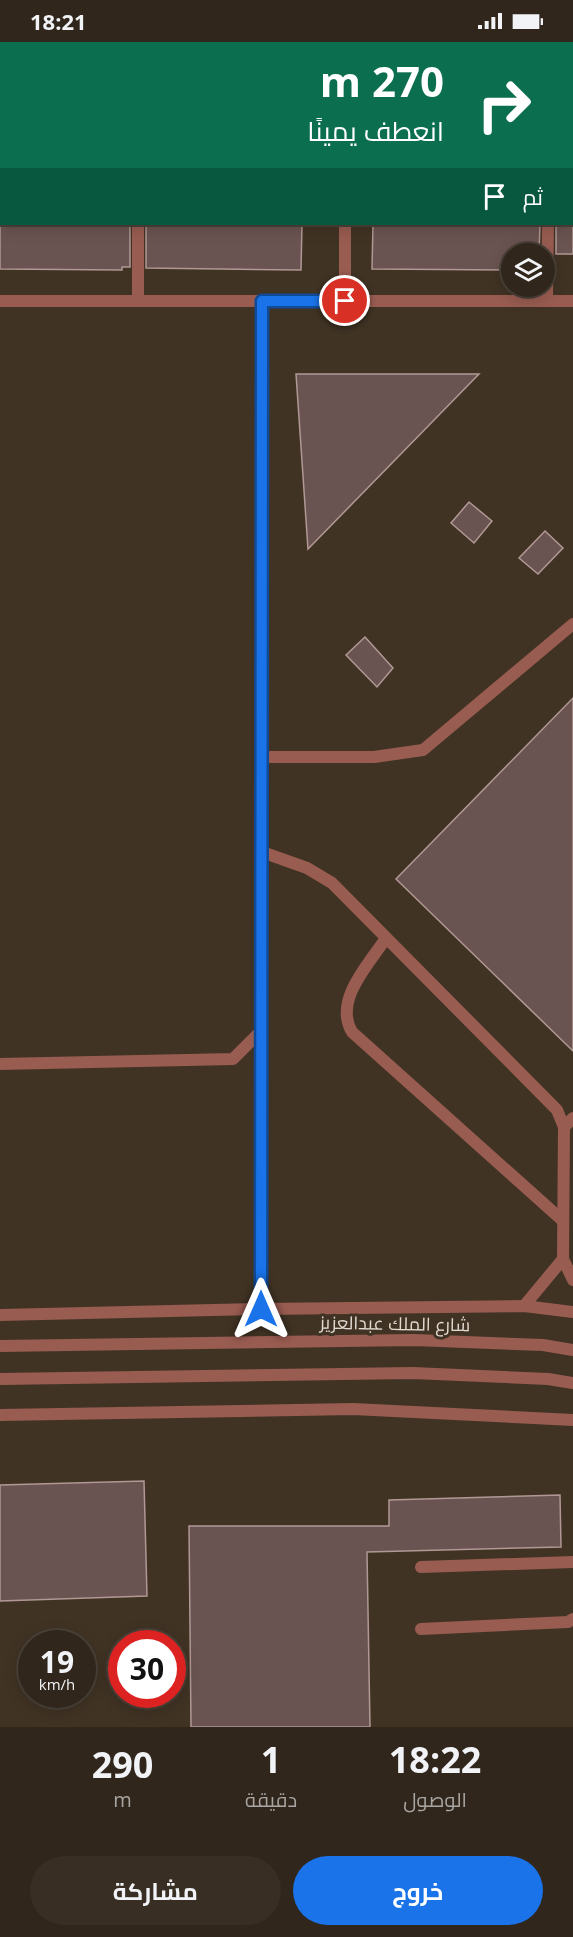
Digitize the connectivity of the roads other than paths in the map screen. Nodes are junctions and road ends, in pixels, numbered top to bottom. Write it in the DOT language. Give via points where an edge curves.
graph roads {
  1 [pos="138,225"];
  2 [pos="345,225"];
  3 [pos="548,225"];
  4 [pos="0,301"];
  5 [pos="138,301"];
  6 [pos="262,301"];
  7 [pos="345,301"];
  8 [pos="547,301"];
  9 [pos="573,301"];
  10 [pos="573,624"];
  11 [pos="262,756"];
  12 [pos="262,852"];
  13 [pos="386,938"];
  14 [pos="262,1030"];
  15 [pos="0,1064"];
  16 [pos="568,1122"];
  17 [pos="562,1220"];
  18 [pos="568,1259"];
  19 [pos="573,1280"];
  20 [pos="524,1306"];
  21 [pos="261,1309"];
  22 [pos="573,1312"];
  23 [pos="0,1316"];
  24 [pos="0,1346"];
  25 [pos="573,1350"];
  26 [pos="0,1379"];
  27 [pos="573,1383"];
  28 [pos="0,1414"];
  29 [pos="573,1420"];
  30 [pos="573,1562"];
  31 [pos="421,1567"];
  32 [pos="573,1619"];
  33 [pos="421,1629"];
  1 -- 5 [label="street"];
  2 -- 7 [label="street"];
  3 -- 8 [label="street"];
  4 -- 5 [label="street"];
  5 -- 6 [label="street"];
  6 -- 7 [label="street"];
  6 -- 11 [label="street"];
  7 -- 8 [label="street"];
  8 -- 9 [label="street"];
  10 -- 11 [label="street" via="423,750 374,757"];
  11 -- 12 [label="street"];
  12 -- 13 [label="street" via="307,868 332,883"];
  12 -- 14 [label="street"];
  13 -- 16 [label="street"];
  13 -- 17 [label="street" via="347,1001 352,1032"];
  14 -- 15 [label="street" via="232,1059"];
  14 -- 21 [label="street"];
  16 -- 17 [label="street"];
  17 -- 18 [label="street"];
  18 -- 19 [label="street"];
  18 -- 20 [label="street"];
  20 -- 21 [label="street, شارع الملك عبدالعزيز"];
  20 -- 22 [label="street, شارع الملك عبدالعزيز"];
  21 -- 23 [label="street, شارع الملك عبدالعزيز"];
  24 -- 25 [label="street, شارع الملك عبدالعزيز" via="414,1340 543,1345"];
  26 -- 27 [label="street" via="413,1373"];
  28 -- 29 [label="street" via="353,1409"];
  30 -- 31 [label="street"];
  32 -- 33 [label="street"];
}
